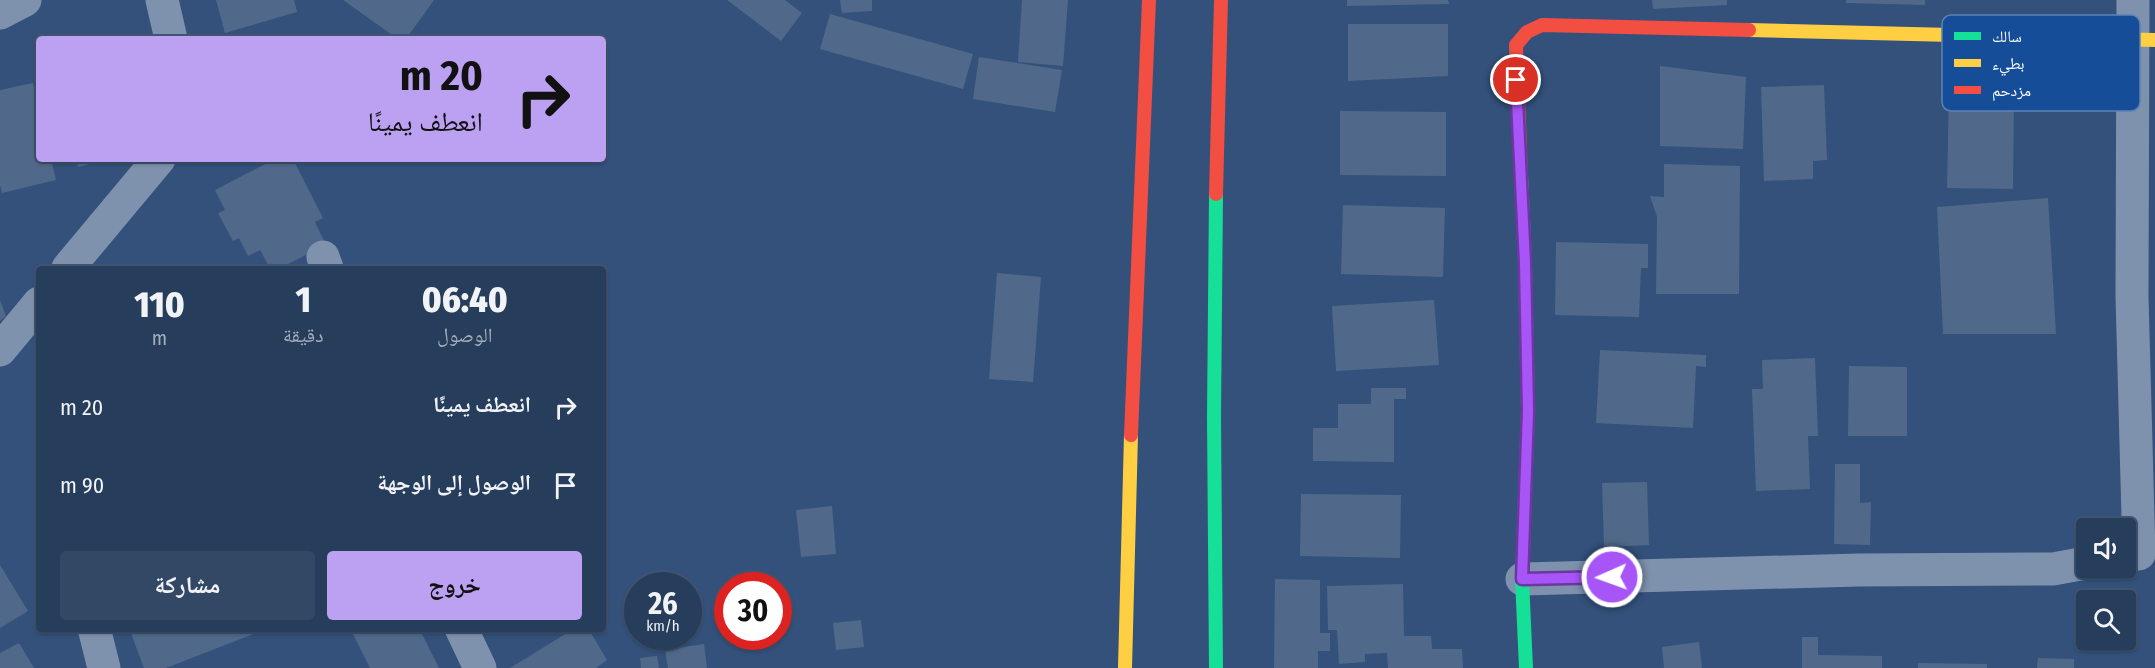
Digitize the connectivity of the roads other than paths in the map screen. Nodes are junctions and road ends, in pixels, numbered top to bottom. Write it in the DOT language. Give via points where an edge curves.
graph roads {
  1 [pos="25,0"];
  2 [pos="162,0"];
  3 [pos="1149,0"];
  4 [pos="1221,0"];
  5 [pos="2133,0"];
  6 [pos="0,13"];
  7 [pos="2137,15"];
  8 [pos="2140,25"];
  9 [pos="1942,35"];
  10 [pos="170,36"];
  11 [pos="2144,40"];
  12 [pos="156,162"];
  13 [pos="70,266"];
  14 [pos="2143,296"];
  15 [pos="36,307"];
  16 [pos="0,351"];
  17 [pos="2140,554"];
  18 [pos="2076,565"];
  19 [pos="1522,579"];
  20 [pos="95,632"];
  21 [pos="462,632"];
  22 [pos="104,668"];
  23 [pos="480,668"];
  24 [pos="1125,668"];
  25 [pos="1216,668"];
  26 [pos="1526,668"];
  1 -- 6 [label="street"];
  2 -- 10 [label="street"];
  3 -- 24 [label="main road" via="1128,497"];
  4 -- 25 [label="main road" via="1213,516"];
  5 -- 7 [label="street"];
  8 -- 11 [label="street"];
  9 -- 19 [label="main road" via="1542,25 1527,32 1516,45 1528,411"];
  11 -- 14 [label="street"];
  12 -- 13 [label="street"];
  14 -- 17 [label="street"];
  15 -- 16 [label="street"];
  18 -- 19 [label="street" via="2053,569"];
  19 -- 26 [label="main road"];
  20 -- 22 [label="street"];
  21 -- 23 [label="street"];
}
